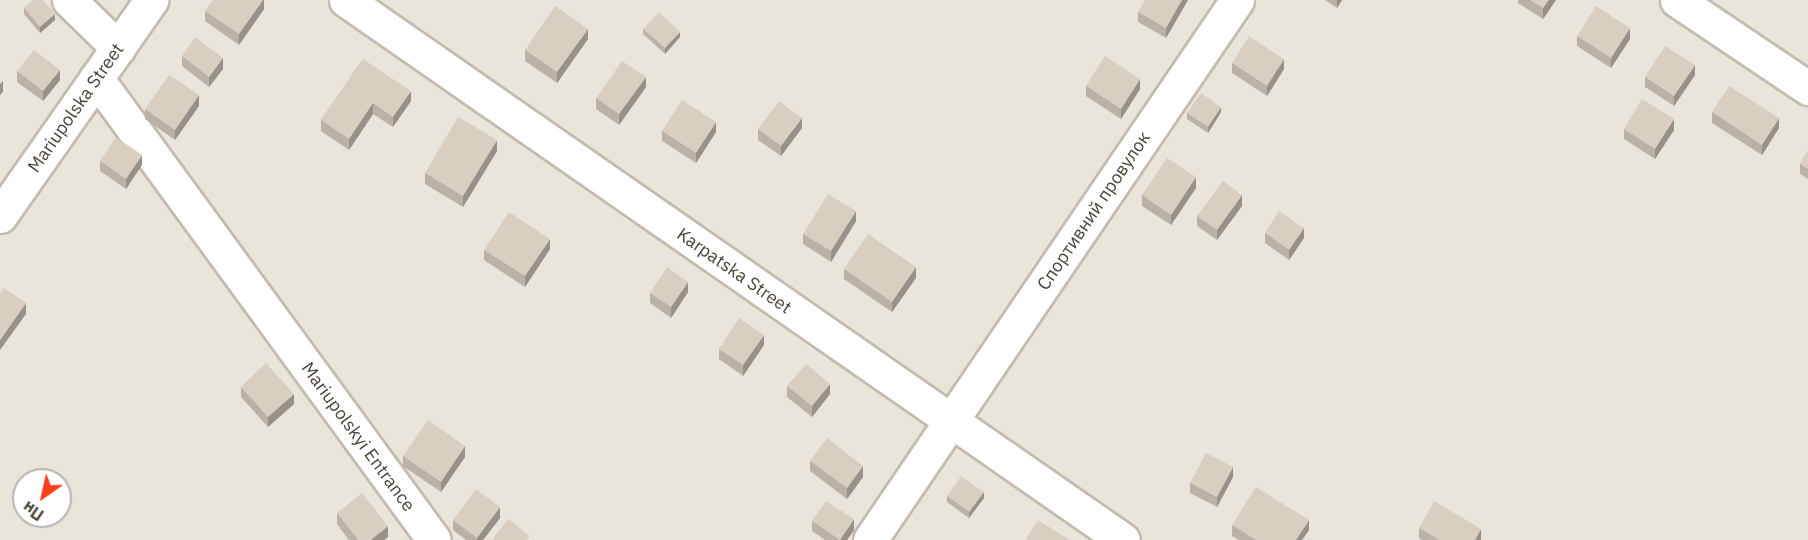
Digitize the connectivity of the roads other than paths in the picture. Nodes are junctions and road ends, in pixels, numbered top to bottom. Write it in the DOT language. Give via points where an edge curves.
graph roads {
  1 [pos="69,0"];
  2 [pos="151,0"];
  3 [pos="346,0"];
  4 [pos="1237,0"];
  5 [pos="1677,0"];
  6 [pos="118,48"];
  7 [pos="96,78"];
  8 [pos="1808,88"];
  9 [pos="0,216"];
  10 [pos="951,422"];
  11 [pos="434,540"];
  12 [pos="870,540"];
  13 [pos="1123,540"];
  1 -- 6 [label="street"];
  2 -- 6 [label="street, Mariupolska Street"];
  3 -- 10 [label="street, Karpatska Street"];
  4 -- 10 [label="street, Спортивний провулок"];
  5 -- 8 [label="street"];
  6 -- 7 [label="street, Mariupolska Street"];
  7 -- 9 [label="street, Mariupolska Street"];
  7 -- 11 [label="street, Mariupolskyi Entrance"];
  10 -- 12 [label="street, Спортивний провулок"];
  10 -- 13 [label="street, Karpatska Street"];
}
